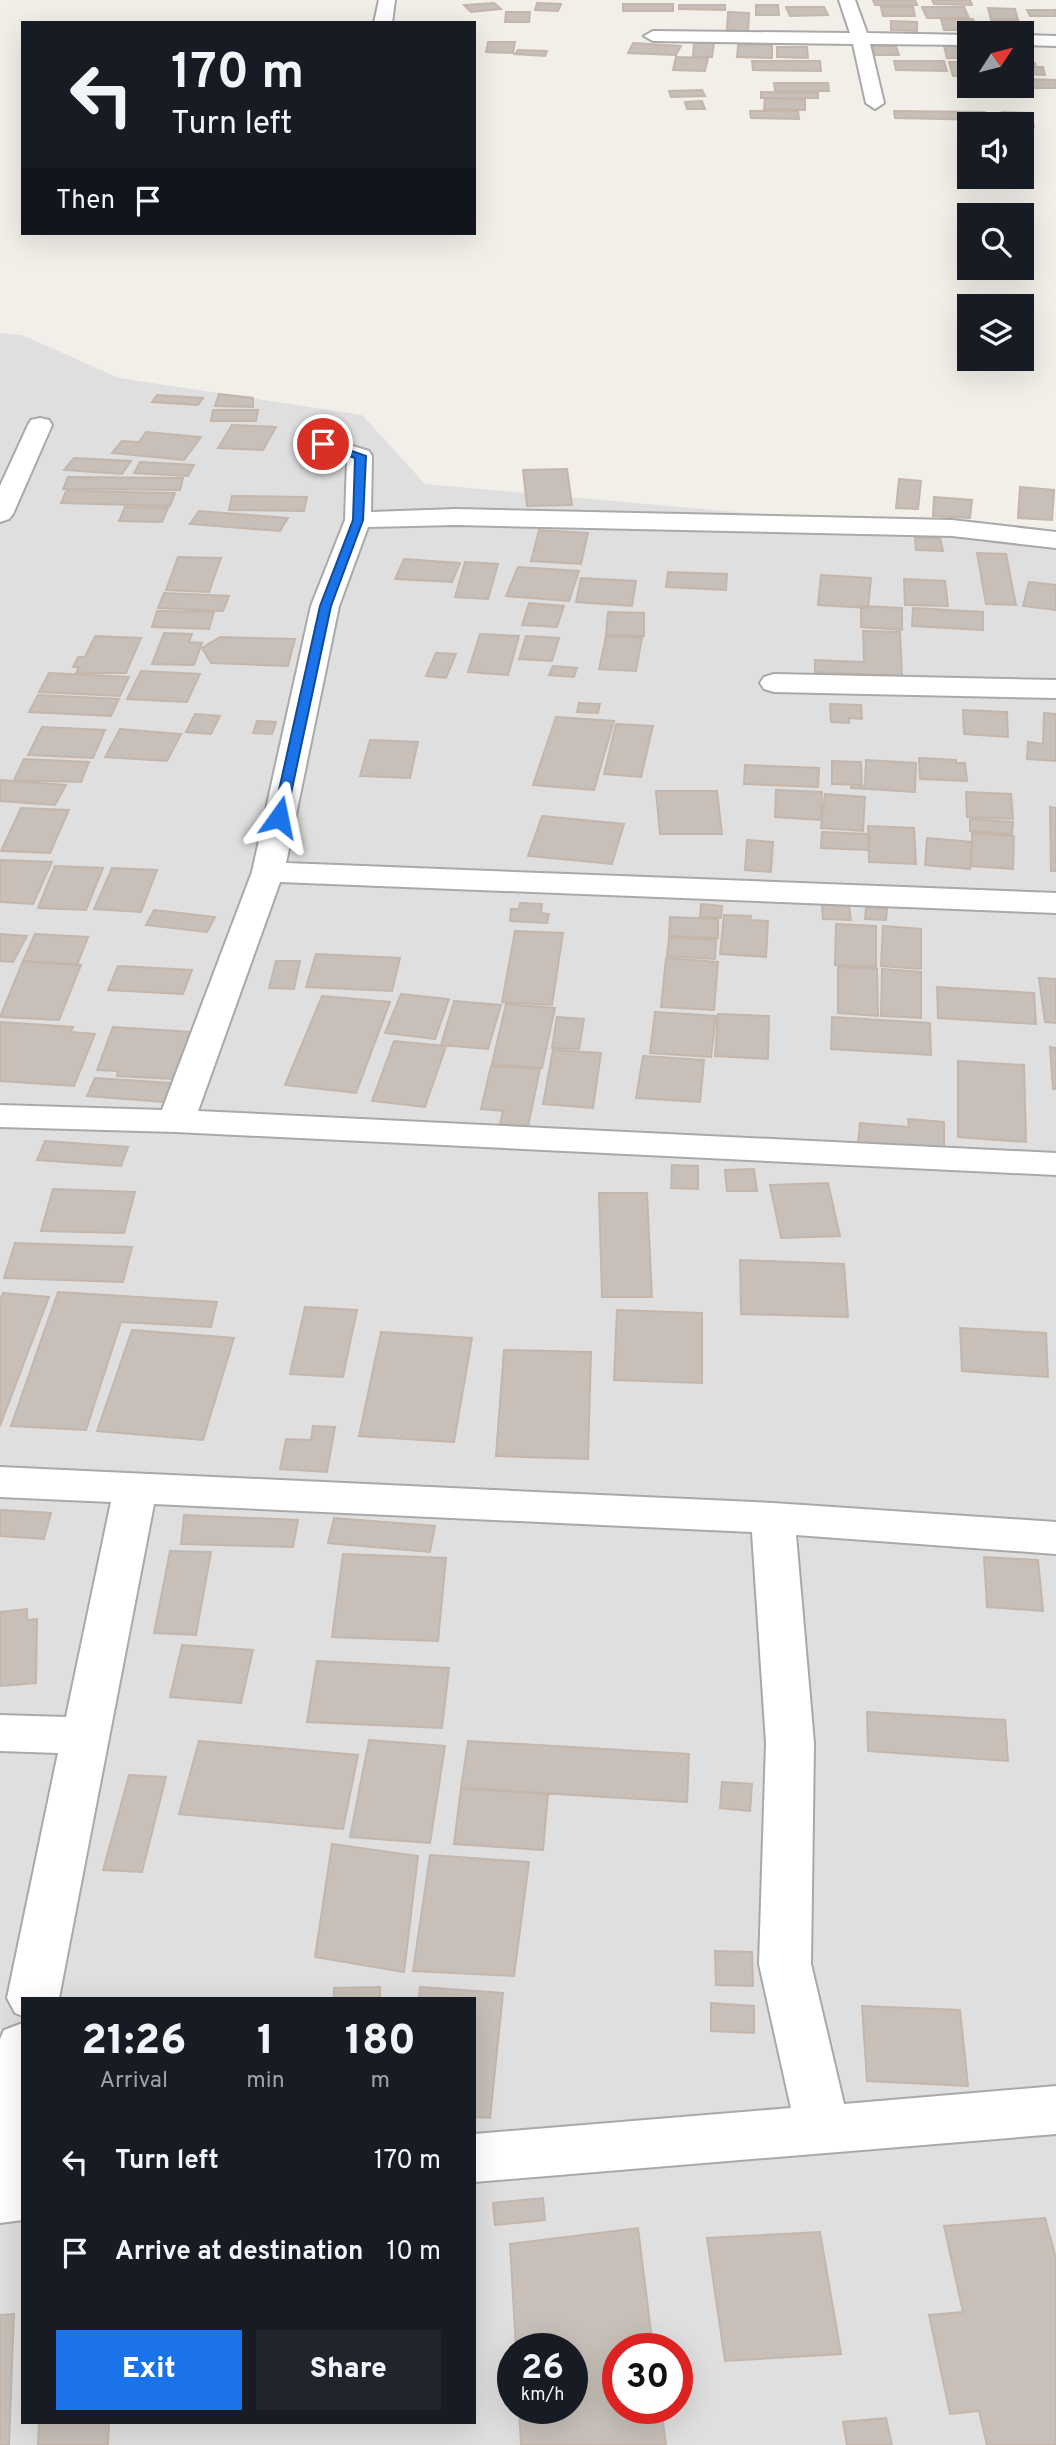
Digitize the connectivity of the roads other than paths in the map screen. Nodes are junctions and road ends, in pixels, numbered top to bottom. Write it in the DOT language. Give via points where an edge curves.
graph roads {
  1 [pos="387,0"];
  2 [pos="847,0"];
  3 [pos="383,21"];
  4 [pos="653,36"];
  5 [pos="860,38"];
  6 [pos="957,40"];
  7 [pos="1034,40"];
  8 [pos="1056,41"];
  9 [pos="875,103"];
  10 [pos="40,425"];
  11 [pos="323,444"];
  12 [pos="0,514"];
  13 [pos="358,520"];
  14 [pos="1056,540"];
  15 [pos="774,683"];
  16 [pos="1056,689"];
  17 [pos="268,872"];
  18 [pos="1056,903"];
  19 [pos="0,1116"];
  20 [pos="176,1121"];
  21 [pos="1056,1164"];
  22 [pos="0,1482"];
  23 [pos="136,1487"];
  24 [pos="773,1518"];
  25 [pos="1056,1538"];
  26 [pos="0,1733"];
  27 [pos="86,1737"];
  28 [pos="33,1997"];
  29 [pos="21,2055"];
  30 [pos="1056,2110"];
  31 [pos="823,2130"];
  32 [pos="476,2158"];
  33 [pos="21,2160"];
  34 [pos="21,2195"];
  35 [pos="0,2198"];
  1 -- 3 [label="street"];
  2 -- 5 [label="street"];
  4 -- 5 [label="street"];
  5 -- 6 [label="street"];
  5 -- 9 [label="street"];
  7 -- 8 [label="street"];
  10 -- 12 [label="street"];
  11 -- 13 [label="street" via="360,456"];
  13 -- 14 [label="street" via="456,517 952,528"];
  13 -- 17 [label="street" via="325,606"];
  15 -- 16 [label="street"];
  17 -- 18 [label="street"];
  17 -- 20 [label="street"];
  19 -- 20 [label="street"];
  20 -- 21 [label="street"];
  22 -- 23 [label="street"];
  23 -- 24 [label="street"];
  23 -- 27 [label="street"];
  24 -- 25 [label="street"];
  24 -- 31 [label="street" via="790,1743 785,1964"];
  26 -- 27 [label="street"];
  27 -- 28 [label="street"];
  29 -- 33 [label="street" via="6,2126"];
  30 -- 31 [label="street"];
  31 -- 32 [label="street"];
  34 -- 35 [label="street"];
}
